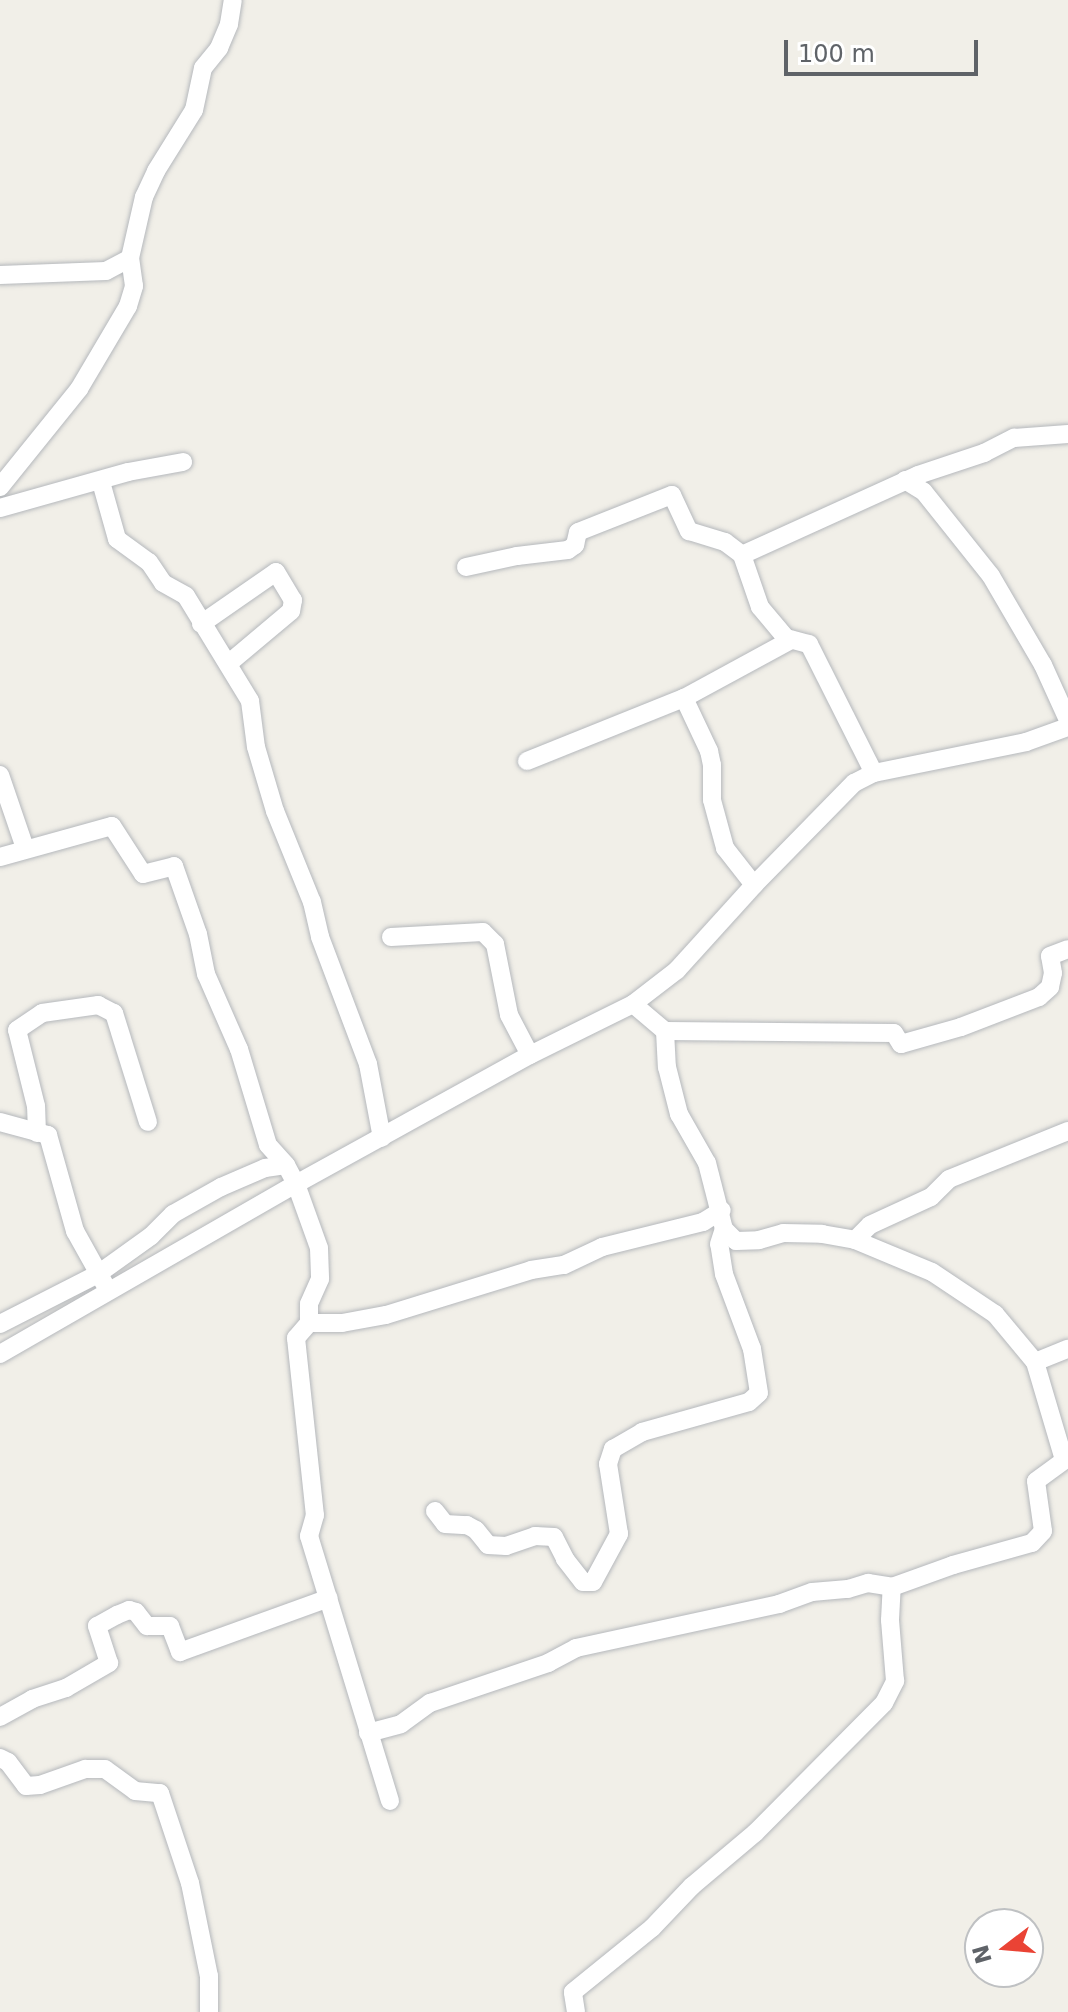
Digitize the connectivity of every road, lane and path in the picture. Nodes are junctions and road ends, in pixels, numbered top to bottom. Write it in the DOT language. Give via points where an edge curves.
graph roads {
  1 [pos="233,0"];
  2 [pos="130,258"];
  3 [pos="0,275"];
  4 [pos="1068,434"];
  5 [pos="183,462"];
  6 [pos="905,480"];
  7 [pos="101,482"];
  8 [pos="0,487"];
  9 [pos="0,508"];
  10 [pos="742,555"];
  11 [pos="466,567"];
  12 [pos="201,624"];
  13 [pos="791,640"];
  14 [pos="229,663"];
  15 [pos="684,698"];
  16 [pos="1068,720"];
  17 [pos="1068,727"];
  18 [pos="527,761"];
  19 [pos="874,773"];
  20 [pos="0,775"];
  21 [pos="25,848"];
  22 [pos="0,857"];
  23 [pos="754,885"];
  24 [pos="391,937"];
  25 [pos="1068,949"];
  26 [pos="633,1004"];
  27 [pos="665,1031"];
  28 [pos="530,1055"];
  29 [pos="0,1122"];
  30 [pos="148,1122"];
  31 [pos="1068,1131"];
  32 [pos="37,1133"];
  33 [pos="382,1138"];
  34 [pos="286,1165"];
  35 [pos="296,1184"];
  36 [pos="723,1220"];
  37 [pos="855,1240"];
  38 [pos="98,1274"];
  39 [pos="109,1292"];
  40 [pos="309,1323"];
  41 [pos="0,1324"];
  42 [pos="1068,1349"];
  43 [pos="0,1354"];
  44 [pos="1035,1362"];
  45 [pos="1066,1459"];
  46 [pos="435,1511"];
  47 [pos="892,1587"];
  48 [pos="329,1598"];
  49 [pos="0,1717"];
  50 [pos="368,1733"];
  51 [pos="0,1758"];
  52 [pos="390,1801"];
  53 [pos="209,2012"];
  54 [pos="576,2012"];
  1 -- 2 [label="street" via="219,48 203,68 194,110 144,197"];
  2 -- 3 [label="street" via="106,271"];
  2 -- 8 [label="street" via="134,286 128,306 79,389"];
  4 -- 6 [label="street" via="1014,438"];
  5 -- 7 [label="street"];
  6 -- 10 [label="street"];
  6 -- 16 [label="street" via="924,492 991,576"];
  7 -- 9 [label="street"];
  7 -- 12 [label="street" via="117,539 149,562 163,583 186,596"];
  10 -- 11 [label="street" via="725,542 689,531 672,495 578,532 568,550"];
  10 -- 13 [label="street" via="760,607"];
  12 -- 14 [label="street"];
  12 -- 14 [label="street" via="276,572 293,600 291,611"];
  13 -- 15 [label="street"];
  13 -- 19 [label="street" via="809,644"];
  14 -- 33 [label="street" via="250,701 256,747 286,844 312,902 368,1064"];
  15 -- 18 [label="street"];
  15 -- 23 [label="street" via="709,751 712,800 725,848"];
  17 -- 19 [label="street" via="1026,742"];
  19 -- 23 [label="street" via="854,783"];
  20 -- 21 [label="street"];
  21 -- 22 [label="street"];
  21 -- 34 [label="street" via="112,826 143,874 174,866 206,974 239,1049 268,1145"];
  23 -- 26 [label="street" via="677,970"];
  24 -- 28 [label="street" via="483,932 495,944 509,1015"];
  25 -- 27 [label="street" via="1050,956 1050,987 1039,997 901,1044 894,1033"];
  26 -- 27 [label="street"];
  26 -- 28 [label="street"];
  27 -- 36 [label="street" via="667,1067 679,1114 707,1163"];
  28 -- 33 [label="street"];
  29 -- 32 [label="street"];
  30 -- 32 [label="street" via="114,1013 98,1005 42,1013 17,1030 36,1106"];
  31 -- 37 [label="street" via="949,1179 931,1197 870,1225"];
  32 -- 38 [label="street" via="48,1135 75,1231"];
  33 -- 35 [label="street"];
  34 -- 35 [label="street"];
  34 -- 38 [label="street" via="221,1187 173,1214"];
  35 -- 39 [label="street"];
  35 -- 40 [label="street" via="319,1248 320,1279 309,1304"];
  36 -- 37 [label="street" via="736,1241 783,1233"];
  36 -- 40 [label="street" via="602,1247 564,1265 531,1270 386,1315"];
  36 -- 46 [label="street" via="719,1244 724,1274 752,1349 759,1393 749,1402 642,1432 613,1449 608,1464 619,1534 593,1582 583,1582 554,1537 488,1545 476,1530 445,1524"];
  37 -- 44 [label="street" via="932,1272 995,1314"];
  38 -- 39 [label="street"];
  38 -- 41 [label="street"];
  39 -- 43 [label="street"];
  40 -- 48 [label="street" via="296,1338 315,1515 309,1536"];
  42 -- 44 [label="street"];
  44 -- 45 [label="street"];
  45 -- 47 [label="street" via="1036,1481 1043,1531 1032,1543"];
  47 -- 50 [label="street" via="868,1583 812,1592 779,1604 576,1648 548,1663 430,1703 401,1724"];
  47 -- 54 [label="street" via="895,1681 884,1703 755,1833 573,1992"];
  48 -- 49 [label="street" via="180,1652 170,1626 147,1626 136,1612 117,1615 97,1626 109,1663"];
  48 -- 50 [label="street"];
  50 -- 52 [label="street"];
  51 -- 53 [label="street" via="26,1786 85,1769 105,1769 135,1791 160,1793 190,1883 209,1976"];
}
